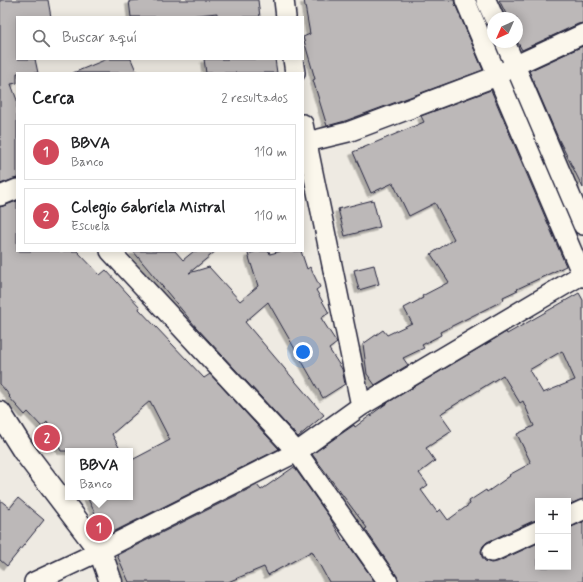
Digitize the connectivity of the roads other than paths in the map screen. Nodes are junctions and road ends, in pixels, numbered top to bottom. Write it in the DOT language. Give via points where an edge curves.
graph roads {
  1 [pos="284,0"];
  2 [pos="465,0"];
  3 [pos="486,0"];
  4 [pos="491,12"];
  5 [pos="286,16"];
  6 [pos="583,34"];
  7 [pos="508,48"];
  8 [pos="293,60"];
  9 [pos="516,65"];
  10 [pos="295,72"];
  11 [pos="497,76"];
  12 [pos="304,143"];
  13 [pos="16,189"];
  14 [pos="0,196"];
  15 [pos="583,225"];
  16 [pos="111,252"];
  17 [pos="583,275"];
  18 [pos="361,406"];
  19 [pos="0,413"];
  20 [pos="0,434"];
  21 [pos="24,451"];
  22 [pos="297,452"];
  23 [pos="583,510"];
  24 [pos="571,516"];
  25 [pos="535,532"];
  26 [pos="100,551"];
  27 [pos="492,552"];
  28 [pos="34,582"];
  29 [pos="111,582"];
  30 [pos="388,582"];
  1 -- 5 [label="street"];
  2 -- 11 [label="street"];
  3 -- 4 [label="street"];
  6 -- 9 [label="street"];
  7 -- 9 [label="street"];
  8 -- 10 [label="street"];
  9 -- 11 [label="street"];
  9 -- 15 [label="street"];
  11 -- 12 [label="street" via="348,132"];
  11 -- 17 [label="street"];
  12 -- 18 [label="street"];
  13 -- 14 [label="street"];
  16 -- 22 [label="street"];
  17 -- 18 [label="street"];
  18 -- 22 [label="street"];
  19 -- 21 [label="main road"];
  20 -- 21 [label="main road"];
  21 -- 26 [label="main road"];
  22 -- 26 [label="street"];
  22 -- 30 [label="street"];
  23 -- 24 [label="street"];
  25 -- 27 [label="street"];
  26 -- 28 [label="street"];
  26 -- 29 [label="main road"];
}
